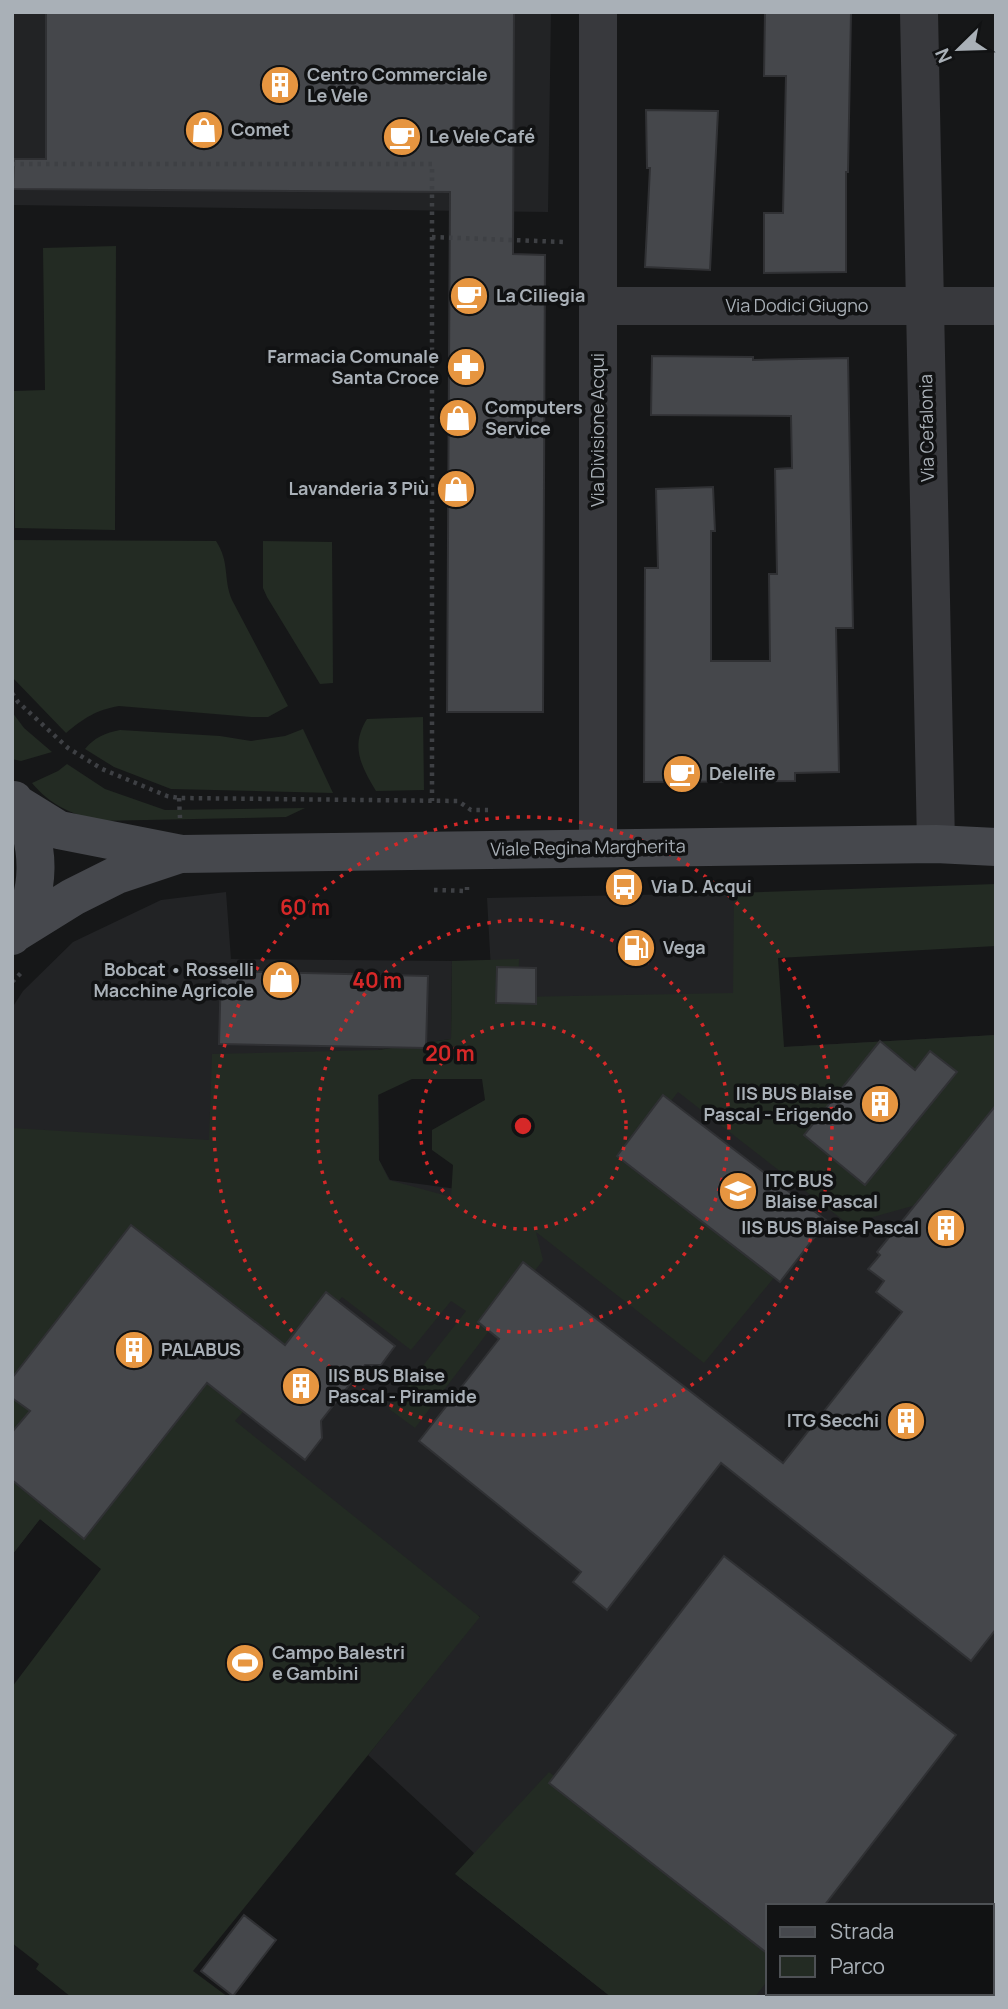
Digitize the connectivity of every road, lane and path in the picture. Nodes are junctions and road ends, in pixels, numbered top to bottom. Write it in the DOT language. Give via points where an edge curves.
graph roads {
  1 [pos="598,12"];
  2 [pos="919,12"];
  3 [pos="12,164"];
  4 [pos="432,237"];
  5 [pos="598,244"];
  6 [pos="598,306"];
  7 [pos="925,306"];
  8 [pos="996,306"];
  9 [pos="12,693"];
  10 [pos="15,801"];
  11 [pos="432,801"];
  12 [pos="498,811"];
  13 [pos="936,844"];
  14 [pos="996,847"];
  15 [pos="598,848"];
  16 [pos="181,854"];
  17 [pos="14,934"];
  1 -- 5 [label="street, Via Divisione Acqui"];
  2 -- 7 [label="street, Via Cefalonia"];
  3 -- 4 [label="path" via="432,164"];
  4 -- 5 [label="path"];
  4 -- 11 [label="path"];
  5 -- 6 [label="street, Via Divisione Acqui"];
  6 -- 7 [label="street, Via Dodici Giugno"];
  6 -- 15 [label="street, Via Divisione Acqui"];
  7 -- 8 [label="street, Via Dodici Giugno"];
  7 -- 13 [label="street, Via Cefalonia"];
  9 -- 11 [label="path" via="68,748 102,769 167,796"];
  10 -- 16 [label="street, Viale Regina Margherita" via="59,830"];
  10 -- 17 [label="street, Viale Regina Margherita" via="32,835 36,869 31,902"];
  11 -- 12 [label="path" via="458,801 471,810"];
  13 -- 14 [label="street, Viale Regina Margherita"];
  13 -- 15 [label="street, Viale Regina Margherita"];
  15 -- 16 [label="street, Viale Regina Margherita"];
  16 -- 17 [label="street, Viale Regina Margherita" via="117,875"];
}
